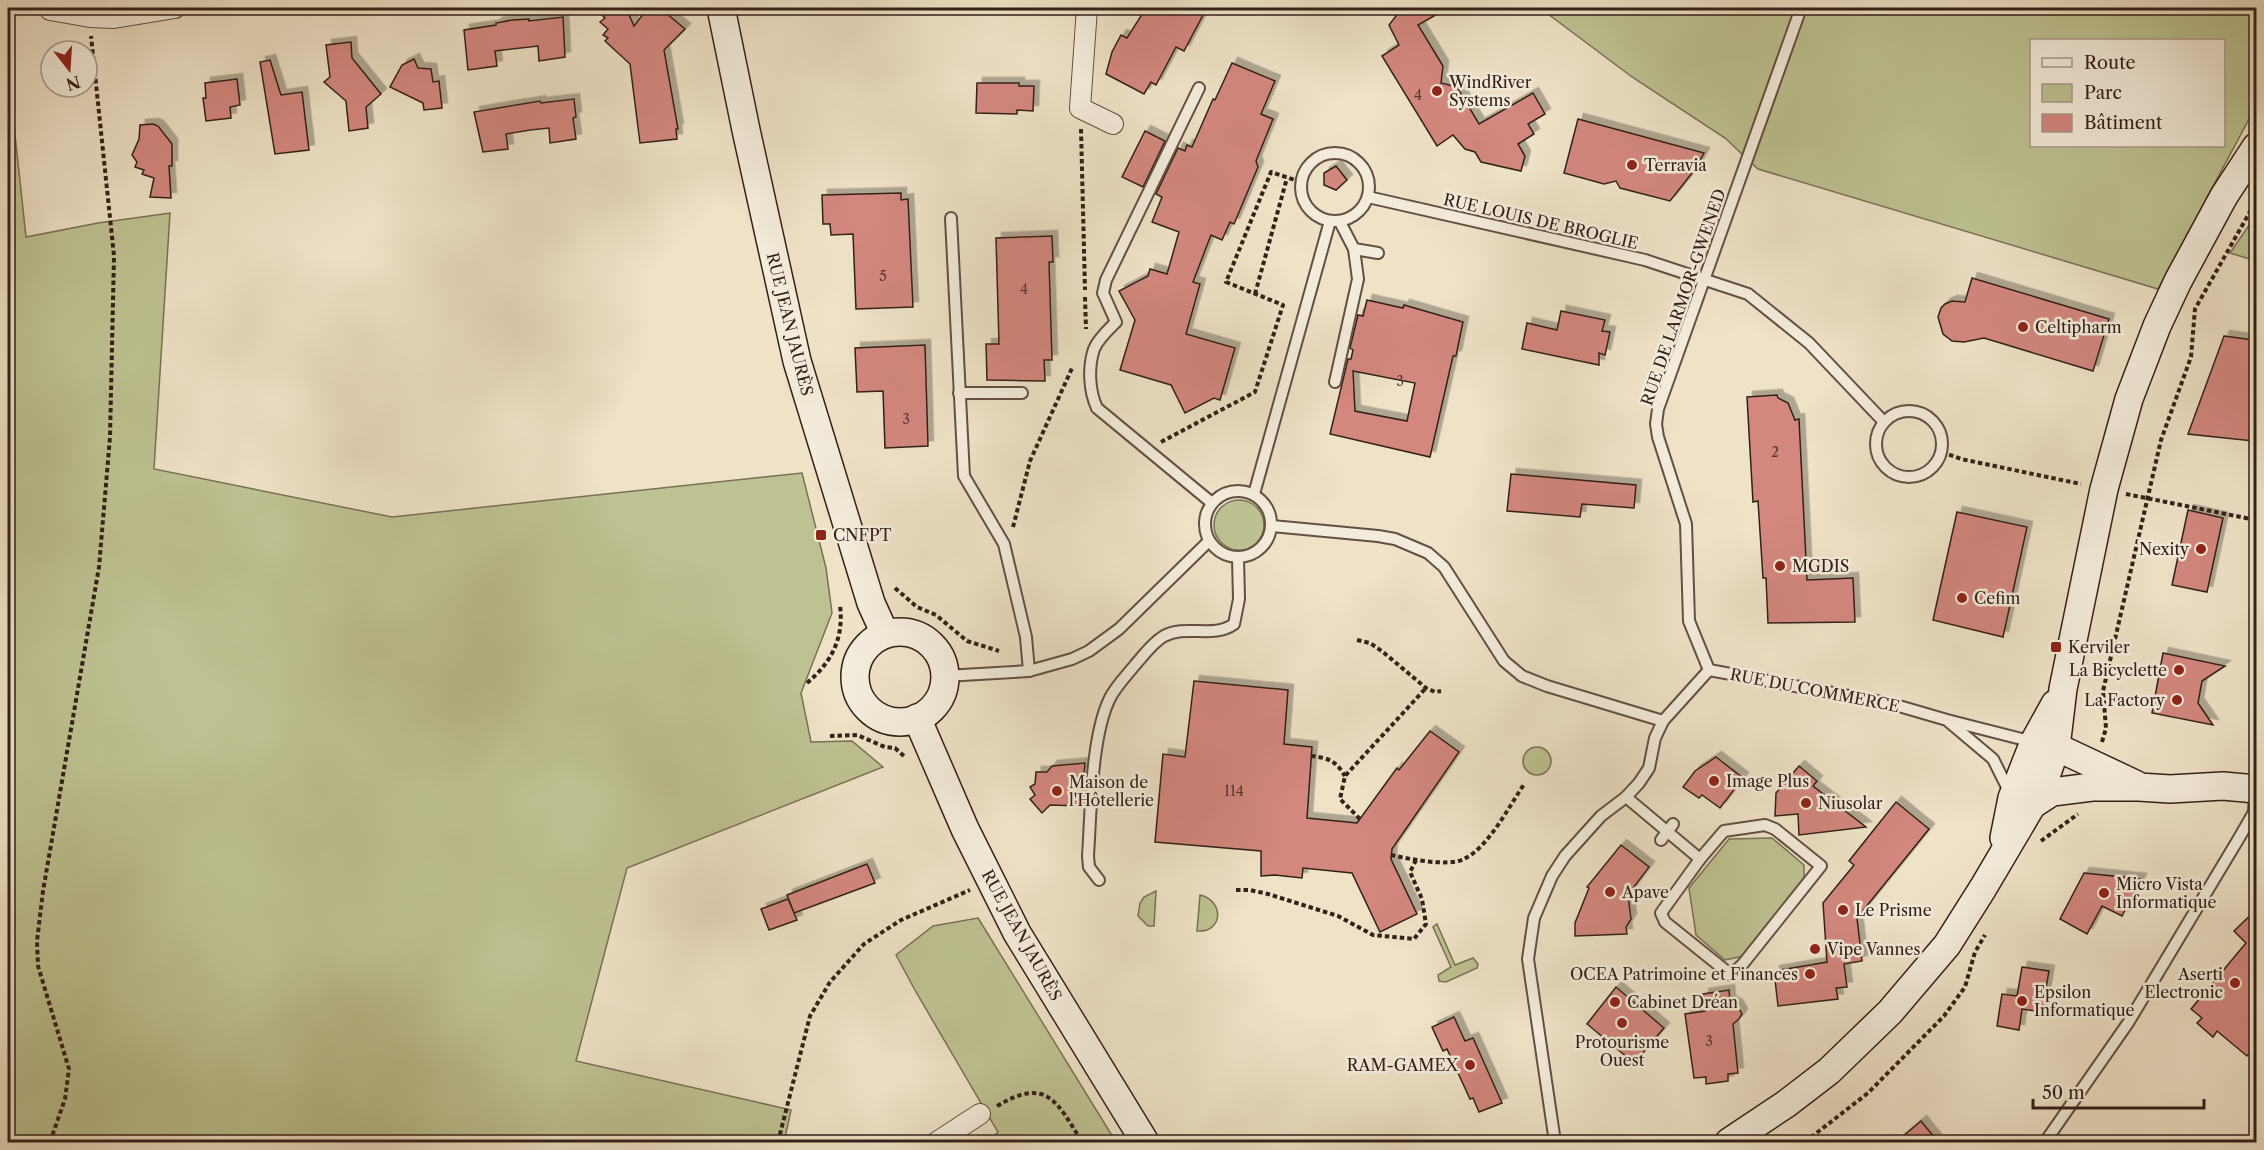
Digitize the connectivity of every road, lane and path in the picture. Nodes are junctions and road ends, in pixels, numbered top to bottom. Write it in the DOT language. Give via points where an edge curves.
graph roads {
  1 [pos="175,8"];
  2 [pos="721,8"];
  3 [pos="1801,8"];
  4 [pos="1090,9"];
  5 [pos="50,10"];
  6 [pos="90,17"];
  7 [pos="1199,88"];
  8 [pos="1080,108"];
  9 [pos="1113,124"];
  10 [pos="2256,147"];
  11 [pos="1287,178"];
  12 [pos="1301,182"];
  13 [pos="1368,197"];
  14 [pos="2256,201"];
  15 [pos="951,218"];
  16 [pos="1335,222"];
  17 [pos="1354,249"];
  18 [pos="1378,253"];
  19 [pos="1706,279"];
  20 [pos="1255,294"];
  21 [pos="1086,339"];
  22 [pos="1076,360"];
  23 [pos="1335,382"];
  24 [pos="958,393"];
  25 [pos="1022,393"];
  26 [pos="1884,422"];
  27 [pos="1148,449"];
  28 [pos="1942,452"];
  29 [pos="2089,486"];
  30 [pos="2119,492"];
  31 [pos="1254,494"];
  32 [pos="2146,499"];
  33 [pos="1212,503"];
  34 [pos="2256,520"];
  35 [pos="1272,526"];
  36 [pos="1209,541"];
  37 [pos="1004,544"];
  38 [pos="1238,558"];
  39 [pos="895,588"];
  40 [pos="840,605"];
  41 [pos="885,634"];
  42 [pos="1357,640"];
  43 [pos="999,651"];
  44 [pos="1709,670"];
  45 [pos="1029,671"];
  46 [pos="945,676"];
  47 [pos="807,683"];
  48 [pos="1426,688"];
  49 [pos="1441,691"];
  50 [pos="917,718"];
  51 [pos="1947,720"];
  52 [pos="1663,721"];
  53 [pos="830,736"];
  54 [pos="2101,744"];
  55 [pos="2045,745"];
  56 [pos="1311,756"];
  57 [pos="911,765"];
  58 [pos="1345,776"];
  59 [pos="1525,783"];
  60 [pos="2139,787"];
  61 [pos="2256,787"];
  62 [pos="1626,796"];
  63 [pos="2022,802"];
  64 [pos="1360,819"];
  65 [pos="1391,855"];
  66 [pos="1700,859"];
  67 [pos="1416,860"];
  68 [pos="989,880"];
  69 [pos="1099,880"];
  70 [pos="1236,890"];
  71 [pos="980,1114"];
  72 [pos="2256,1138"];
  73 [pos="50,1143"];
  74 [pos="778,1143"];
  75 [pos="937,1143"];
  76 [pos="1082,1143"];
  77 [pos="1145,1143"];
  78 [pos="1555,1143"];
  79 [pos="1730,1143"];
  80 [pos="2045,1143"];
  81 [pos="2254,1143"];
  1 -- 6 [label="street" via="114,18"];
  2 -- 41 [label="main road, RUE JEAN JAURÈS" via="797,361"];
  3 -- 19 [label="lane, RUE DE LARMOR-GWENED"];
  4 -- 8 [label="street"];
  5 -- 6 [label="street"];
  6 -- 73 [label="path" via="114,256 110,437 99,567 37,941 38,966 69,1069 66,1099"];
  7 -- 27 [label="lane" via="1106,280 1103,292 1116,322 1094,349 1091,367 1097,408"];
  8 -- 9 [label="street"];
  8 -- 21 [label="path"];
  10 -- 55 [label="main road" via="2224,196 2178,281 2130,399 2104,489 2063,689"];
  11 -- 12 [label="path"];
  11 -- 20 [label="path"];
  11 -- 20 [label="path" via="1271,172 1226,282"];
  12 -- 13 [label="lane" via="1314,160 1340,152 1360,162 1370,186"];
  12 -- 16 [label="lane" via="1309,209 1317,217"];
  13 -- 16 [label="lane" via="1354,217"];
  13 -- 19 [label="lane, RUE LOUIS DE BROGLIE" via="1646,260"];
  14 -- 32 [label="path" via="2195,309 2191,357 2161,440"];
  15 -- 24 [label="lane"];
  16 -- 17 [label="lane"];
  16 -- 31 [label="lane"];
  17 -- 18 [label="lane"];
  17 -- 23 [label="lane" via="1358,279"];
  19 -- 26 [label="lane, RUE LOUIS DE BROGLIE" via="1748,294 1809,343"];
  19 -- 44 [label="lane, RUE DE LARMOR-GWENED" via="1656,424 1686,524 1689,621"];
  20 -- 27 [label="path" via="1282,305 1256,392"];
  22 -- 37 [label="path" via="1030,461 1016,521"];
  24 -- 25 [label="lane"];
  24 -- 37 [label="lane" via="964,476"];
  26 -- 28 [label="lane" via="1903,411 1925,414 1940,430"];
  26 -- 28 [label="lane" via="1878,432 1878,456 1893,473 1913,477 1923,474 1935,465"];
  27 -- 33 [label="lane"];
  28 -- 29 [label="path"];
  30 -- 32 [label="path"];
  31 -- 33 [label="lane" via="1231,491"];
  31 -- 35 [label="lane" via="1270,512"];
  32 -- 34 [label="path"];
  32 -- 54 [label="path" via="2103,691 2106,728"];
  33 -- 36 [label="lane" via="1205,524"];
  35 -- 38 [label="lane" via="1266,544"];
  35 -- 52 [label="lane" via="1378,536 1428,553 1444,567 1504,661 1522,676"];
  36 -- 38 [label="lane" via="1226,556"];
  36 -- 45 [label="lane" via="1105,641 1072,659"];
  37 -- 45 [label="lane" via="1026,637"];
  38 -- 69 [label="lane" via="1239,600 1234,624 1221,632 1166,635 1152,645 1110,697 1099,734 1088,856 1089,867"];
  39 -- 43 [label="path" via="916,608 936,615 967,641"];
  40 -- 47 [label="path" via="842,622 835,646 824,669"];
  41 -- 46 [label="main road" via="913,634 925,640 936,650"];
  41 -- 50 [label="main road" via="862,652 854,679 857,693 865,706 882,718 904,722"];
  42 -- 48 [label="path" via="1383,652"];
  44 -- 51 [label="lane, RUE DU COMMERCE" via="1892,704"];
  44 -- 52 [label="lane, RUE DU COMMERCE"];
  45 -- 46 [label="lane"];
  46 -- 50 [label="main road" via="938,701"];
  48 -- 49 [label="path"];
  48 -- 58 [label="path"];
  50 -- 68 [label="main road, RUE JEAN JAURÈS"];
  51 -- 55 [label="lane, RUE DU COMMERCE"];
  51 -- 63 [label="lane, RUE DU COMMERCE" via="1993,759"];
  52 -- 62 [label="lane" via="1649,768"];
  53 -- 57 [label="path" via="857,735 895,748"];
  55 -- 60 [label="main road, RUE DU COMMERCE" via="2112,771"];
  55 -- 63 [label="main road"];
  56 -- 58 [label="path" via="1329,758"];
  58 -- 64 [label="path" via="1340,799"];
  59 -- 67 [label="path" via="1474,853 1462,860"];
  60 -- 61 [label="main road, RUE DU COMMERCE"];
  60 -- 63 [label="main road, RUE DU COMMERCE" via="2052,792"];
  61 -- 80 [label="lane" via="2254,812 2239,838 2128,1023"];
  62 -- 66 [label="lane"];
  62 -- 78 [label="lane" via="1601,816 1565,856 1534,918 1528,959"];
  63 -- 79 [label="main road" via="1999,859 1947,945 1890,1012 1829,1071"];
  65 -- 67 [label="path"];
  66 -- 66 [label="lane" via="1661,913 1665,922 1731,975 1821,866 1765,825 1724,831"];
  67 -- 70 [label="path" via="1410,872 1422,899 1426,924 1414,939 1373,935 1338,916 1268,894"];
  68 -- 74 [label="path" via="901,920 864,944 830,982 810,1016"];
  68 -- 77 [label="main road, RUE JEAN JAURÈS"];
  71 -- 75 [label="street"];
  71 -- 76 [label="path" via="1013,1096 1037,1093 1057,1104"];
  72 -- 81 [label="path"];
}
